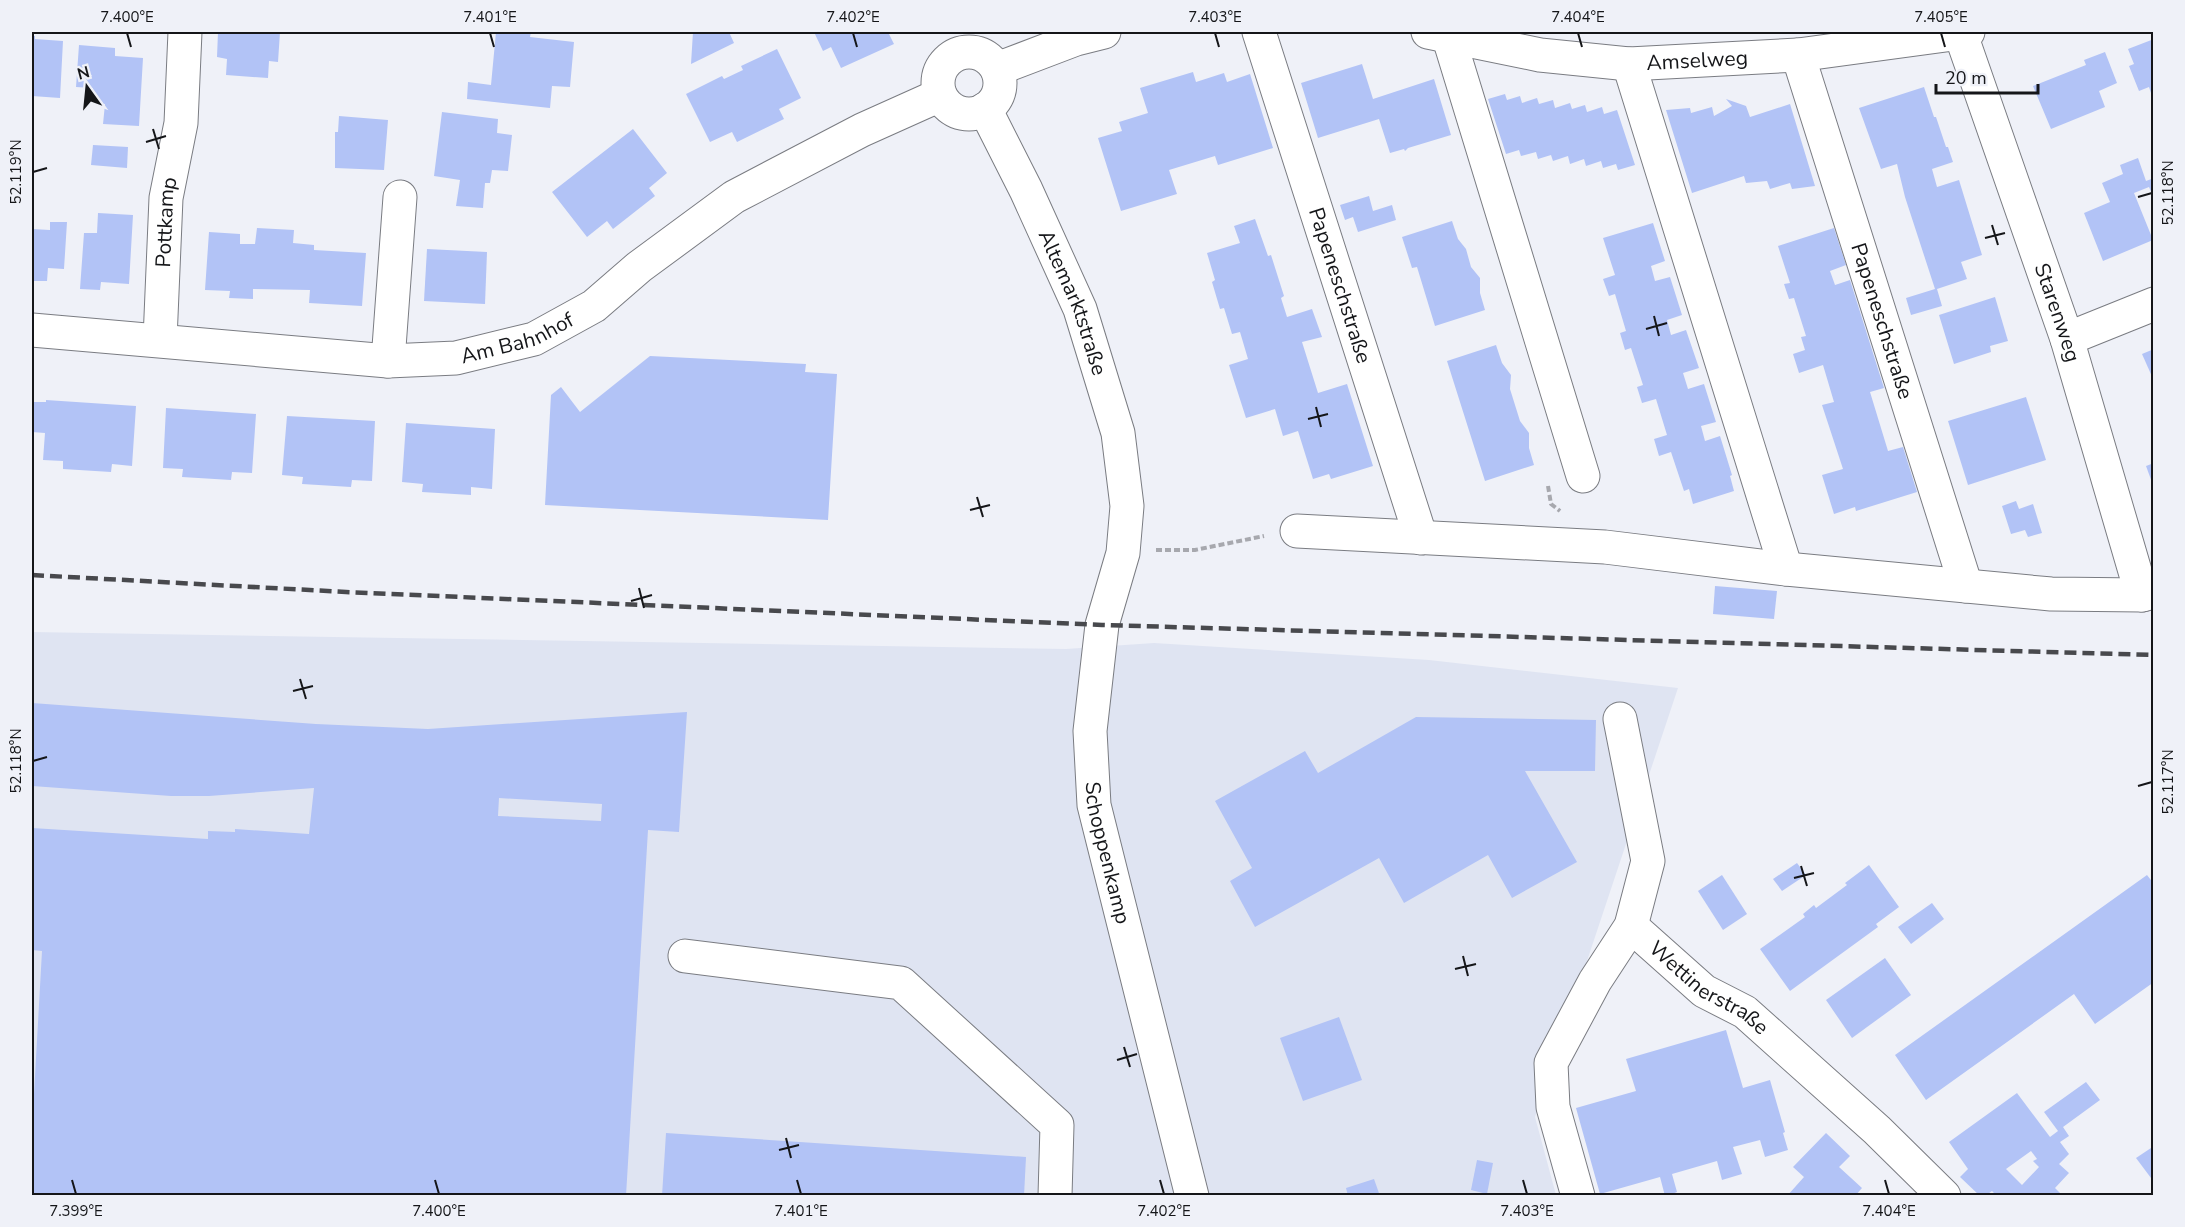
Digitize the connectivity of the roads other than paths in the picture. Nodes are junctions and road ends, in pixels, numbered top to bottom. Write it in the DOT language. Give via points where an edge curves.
graph roads {
  1 [pos="185,32"];
  2 [pos="1104,32"];
  3 [pos="1259,32"];
  4 [pos="1963,32"];
  5 [pos="1438,33"];
  6 [pos="951,43"];
  7 [pos="1798,55"];
  8 [pos="1629,64"];
  9 [pos="996,69"];
  10 [pos="940,95"];
  11 [pos="986,109"];
  12 [pos="400,197"];
  13 [pos="2154,304"];
  14 [pos="32,330"];
  15 [pos="2067,339"];
  16 [pos="160,340"];
  17 [pos="388,361"];
  18 [pos="1583,476"];
  19 [pos="1127,506"];
  20 [pos="1297,531"];
  21 [pos="1421,538"];
  22 [pos="1785,569"];
  23 [pos="1966,586"];
  24 [pos="2148,593"];
  25 [pos="1620,719"];
  26 [pos="1631,926"];
  27 [pos="685,956"];
  28 [pos="1055,1196"];
  29 [pos="1192,1196"];
  30 [pos="1578,1196"];
  31 [pos="1944,1196"];
  1 -- 16 [label="street, Pottkamp" via="181,123 166,198"];
  2 -- 9 [label="street"];
  3 -- 21 [label="street, Papeneschstraße"];
  4 -- 7 [label="street, Amselweg"];
  4 -- 15 [label="street, Starenweg"];
  5 -- 8 [label="street, Amselweg" via="1540,55"];
  5 -- 18 [label="street"];
  6 -- 9 [label="street" via="984,55"];
  6 -- 10 [label="street" via="938,80"];
  7 -- 8 [label="street, Amselweg"];
  7 -- 23 [label="street, Papeneschstraße"];
  8 -- 22 [label="street"];
  9 -- 11 [label="street" via="1000,88"];
  10 -- 11 [label="street" via="964,114"];
  10 -- 17 [label="street, Am Bahnhof" via="862,130 734,197 639,267 594,306 534,339 456,358"];
  11 -- 19 [label="street, Altemarktstraße" via="1080,309 1118,433"];
  12 -- 17 [label="street"];
  13 -- 15 [label="street"];
  14 -- 16 [label="street, Am Bahnhof"];
  15 -- 24 [label="street, Starenweg"];
  16 -- 17 [label="street, Am Bahnhof"];
  19 -- 29 [label="street, Schoppenkamp" via="1123,553 1102,625 1090,731 1094,805"];
  20 -- 21 [label="street"];
  21 -- 22 [label="street" via="1605,547"];
  22 -- 23 [label="street"];
  23 -- 24 [label="street" via="2051,594"];
  25 -- 26 [label="street, Wettinerstraße" via="1648,861"];
  26 -- 30 [label="street" via="1595,981 1551,1063 1554,1107"];
  26 -- 31 [label="street, Wettinerstraße" via="1704,991 1745,1012"];
  27 -- 28 [label="street" via="901,983 1057,1125"];
}
